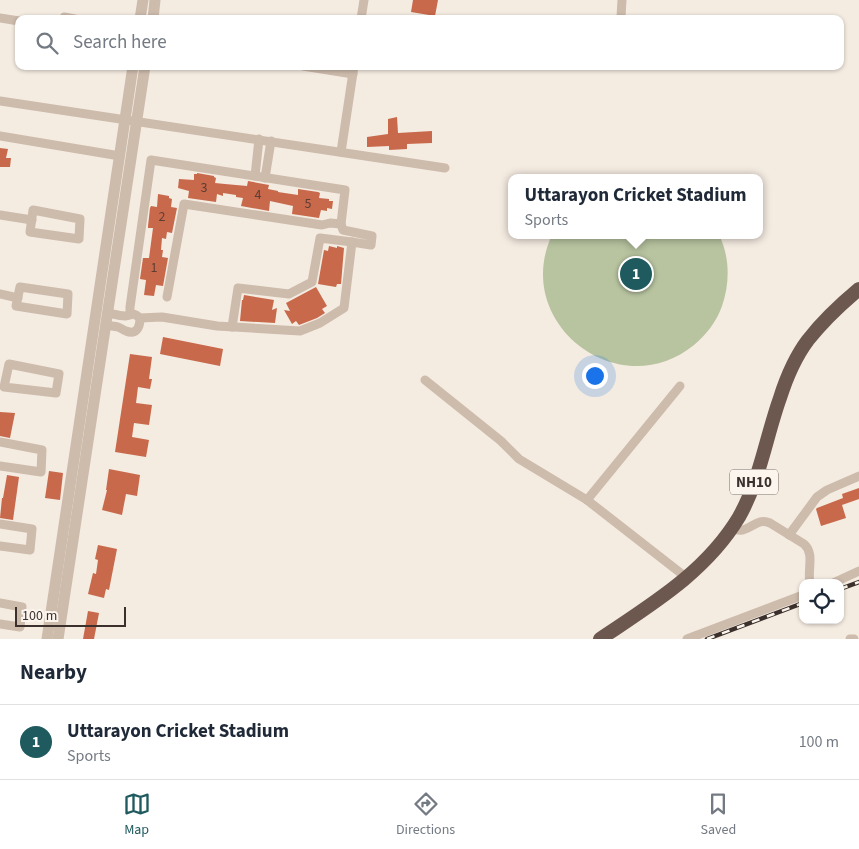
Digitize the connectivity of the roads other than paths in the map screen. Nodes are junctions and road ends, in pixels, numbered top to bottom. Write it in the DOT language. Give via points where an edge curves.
graph roads {
  1 [pos="143,0"];
  2 [pos="156,0"];
  3 [pos="364,0"];
  4 [pos="622,0"];
  5 [pos="141,15"];
  6 [pos="154,15"];
  7 [pos="362,15"];
  8 [pos="622,15"];
  9 [pos="0,18"];
  10 [pos="15,20"];
  11 [pos="132,70"];
  12 [pos="144,70"];
  13 [pos="354,70"];
  14 [pos="0,101"];
  15 [pos="125,120"];
  16 [pos="137,121"];
  17 [pos="0,136"];
  18 [pos="259,140"];
  19 [pos="271,141"];
  20 [pos="341,152"];
  21 [pos="120,156"];
  22 [pos="445,168"];
  23 [pos="255,176"];
  24 [pos="266,178"];
  25 [pos="0,215"];
  26 [pos="32,220"];
  27 [pos="341,224"];
  28 [pos="352,242"];
  29 [pos="859,289"];
  30 [pos="0,294"];
  31 [pos="167,297"];
  32 [pos="18,298"];
  33 [pos="108,313"];
  34 [pos="130,314"];
  35 [pos="140,318"];
  36 [pos="106,325"];
  37 [pos="232,327"];
  38 [pos="3,376"];
  39 [pos="425,380"];
  40 [pos="680,386"];
  41 [pos="0,442"];
  42 [pos="0,466"];
  43 [pos="859,476"];
  44 [pos="587,500"];
  45 [pos="0,524"];
  46 [pos="731,528"];
  47 [pos="789,535"];
  48 [pos="0,546"];
  49 [pos="859,571"];
  50 [pos="687,578"];
  51 [pos="809,579"];
  52 [pos="842,579"];
  53 [pos="799,597"];
  54 [pos="0,603"];
  55 [pos="0,624"];
  56 [pos="47,639"];
  57 [pos="58,639"];
  58 [pos="600,639"];
  59 [pos="687,639"];
  60 [pos="850,639"];
  61 [pos="854,639"];
  1 -- 5 [label="street"];
  2 -- 6 [label="street"];
  3 -- 7 [label="street"];
  4 -- 8 [label="street"];
  9 -- 10 [label="street"];
  11 -- 15 [label="street"];
  12 -- 16 [label="street"];
  13 -- 20 [label="street"];
  14 -- 15 [label="street"];
  15 -- 16 [label="street"];
  15 -- 21 [label="street"];
  16 -- 18 [label="street"];
  16 -- 33 [label="street"];
  17 -- 21 [label="street"];
  18 -- 19 [label="street"];
  18 -- 23 [label="street"];
  19 -- 20 [label="street"];
  19 -- 24 [label="street"];
  20 -- 22 [label="street"];
  21 -- 56 [label="street"];
  23 -- 24 [label="street"];
  23 -- 34 [label="street" via="151,160"];
  24 -- 27 [label="street" via="345,190"];
  25 -- 26 [label="street"];
  26 -- 26 [label="street" via="30,232 79,240 80,219 33,210"];
  27 -- 28 [label="street" via="343,230 372,236 371,245"];
  27 -- 31 [label="street" via="322,225 184,204"];
  28 -- 37 [label="street" via="344,308 300,331"];
  28 -- 37 [label="street" via="320,238 312,282 289,294 238,288"];
  29 -- 46 [label="highway, NH10" via="808,341 792,368 753,484"];
  30 -- 32 [label="street"];
  32 -- 32 [label="street" via="16,306 67,314 68,294 20,288"];
  33 -- 34 [label="street"];
  33 -- 36 [label="street"];
  34 -- 35 [label="street"];
  35 -- 36 [label="street" via="140,326 133,332"];
  35 -- 37 [label="street" via="162,317"];
  36 -- 57 [label="street"];
  38 -- 38 [label="street" via="9,364 60,374 56,393 4,387"];
  39 -- 44 [label="street" via="519,459"];
  40 -- 44 [label="street"];
  41 -- 42 [label="street" via="42,450 41,472"];
  43 -- 47 [label="street" via="817,497"];
  44 -- 50 [label="street"];
  45 -- 48 [label="street" via="32,529 30,550"];
  46 -- 47 [label="street" via="742,530 765,521"];
  46 -- 50 [label="highway, NH10"];
  47 -- 51 [label="street" via="809,549"];
  49 -- 52 [label="street"];
  50 -- 58 [label="highway, NH10"];
  53 -- 59 [label="street"];
  54 -- 55 [label="street" via="22,607 20,627"];
  60 -- 61 [label="street"];
}
